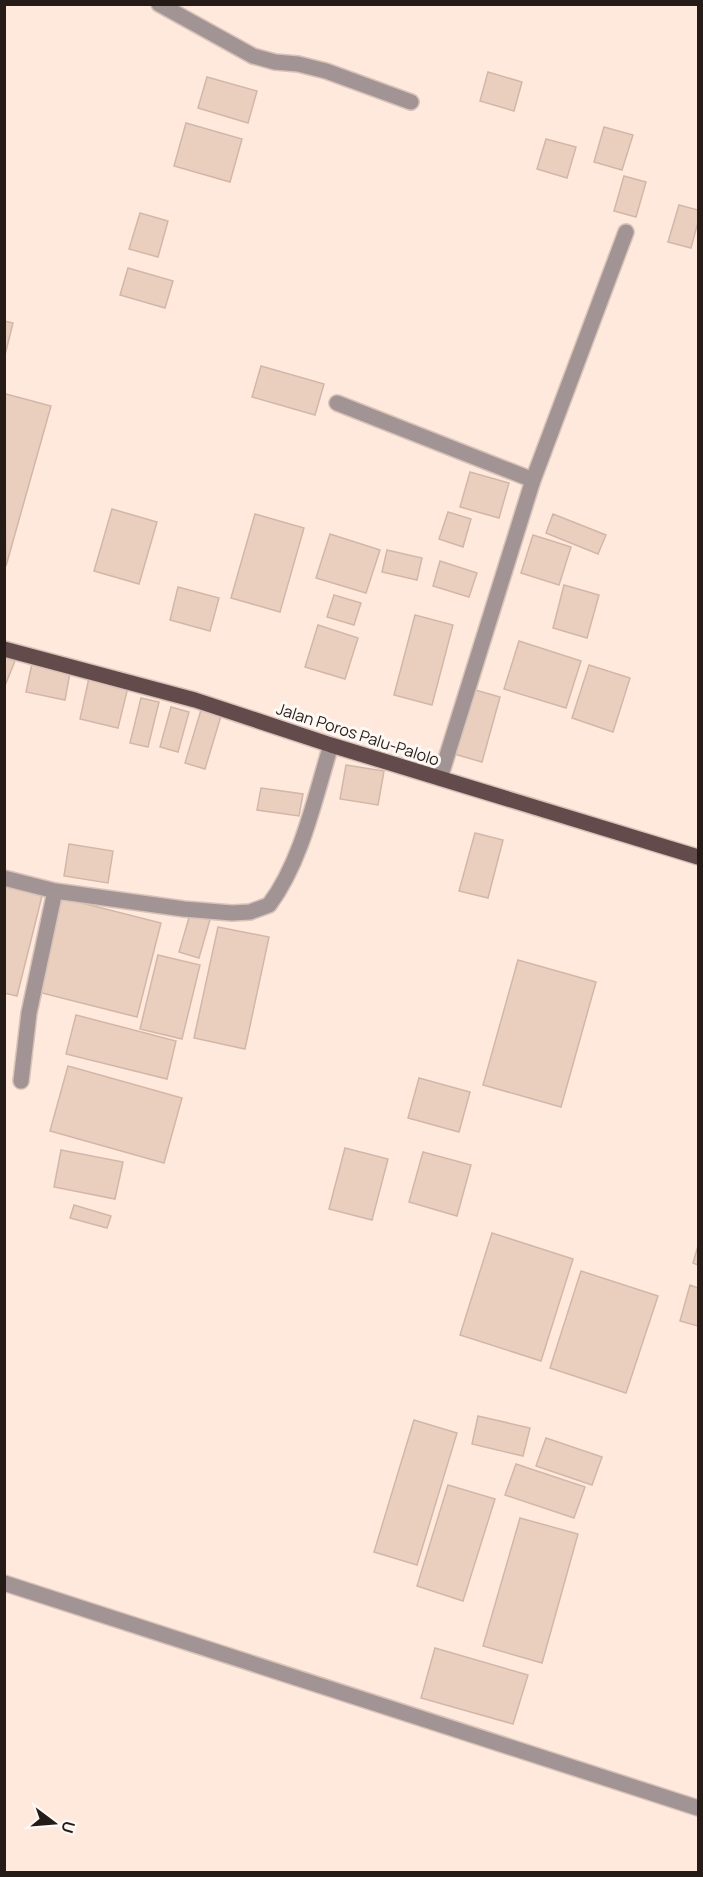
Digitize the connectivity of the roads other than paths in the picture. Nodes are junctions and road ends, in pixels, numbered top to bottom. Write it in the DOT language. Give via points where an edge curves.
graph roads {
  1 [pos="159,4"];
  2 [pos="411,102"];
  3 [pos="626,232"];
  4 [pos="337,403"];
  5 [pos="533,480"];
  6 [pos="4,649"];
  7 [pos="331,745"];
  8 [pos="440,778"];
  9 [pos="699,857"];
  10 [pos="4,878"];
  11 [pos="55,891"];
  12 [pos="21,1081"];
  13 [pos="4,1583"];
  14 [pos="699,1808"];
  1 -- 2 [label="street" via="253,56 326,71"];
  3 -- 5 [label="street"];
  4 -- 5 [label="street"];
  5 -- 8 [label="street"];
  6 -- 7 [label="main road, Jalan Poros Palu-Palolo" via="195,700"];
  7 -- 8 [label="main road, Jalan Poros Palu-Palolo"];
  7 -- 11 [label="street" via="295,856 269,905 232,913"];
  8 -- 9 [label="main road, Jalan Poros Palu-Palolo"];
  10 -- 11 [label="street"];
  11 -- 12 [label="street" via="29,1013"];
  13 -- 14 [label="street"];
}
